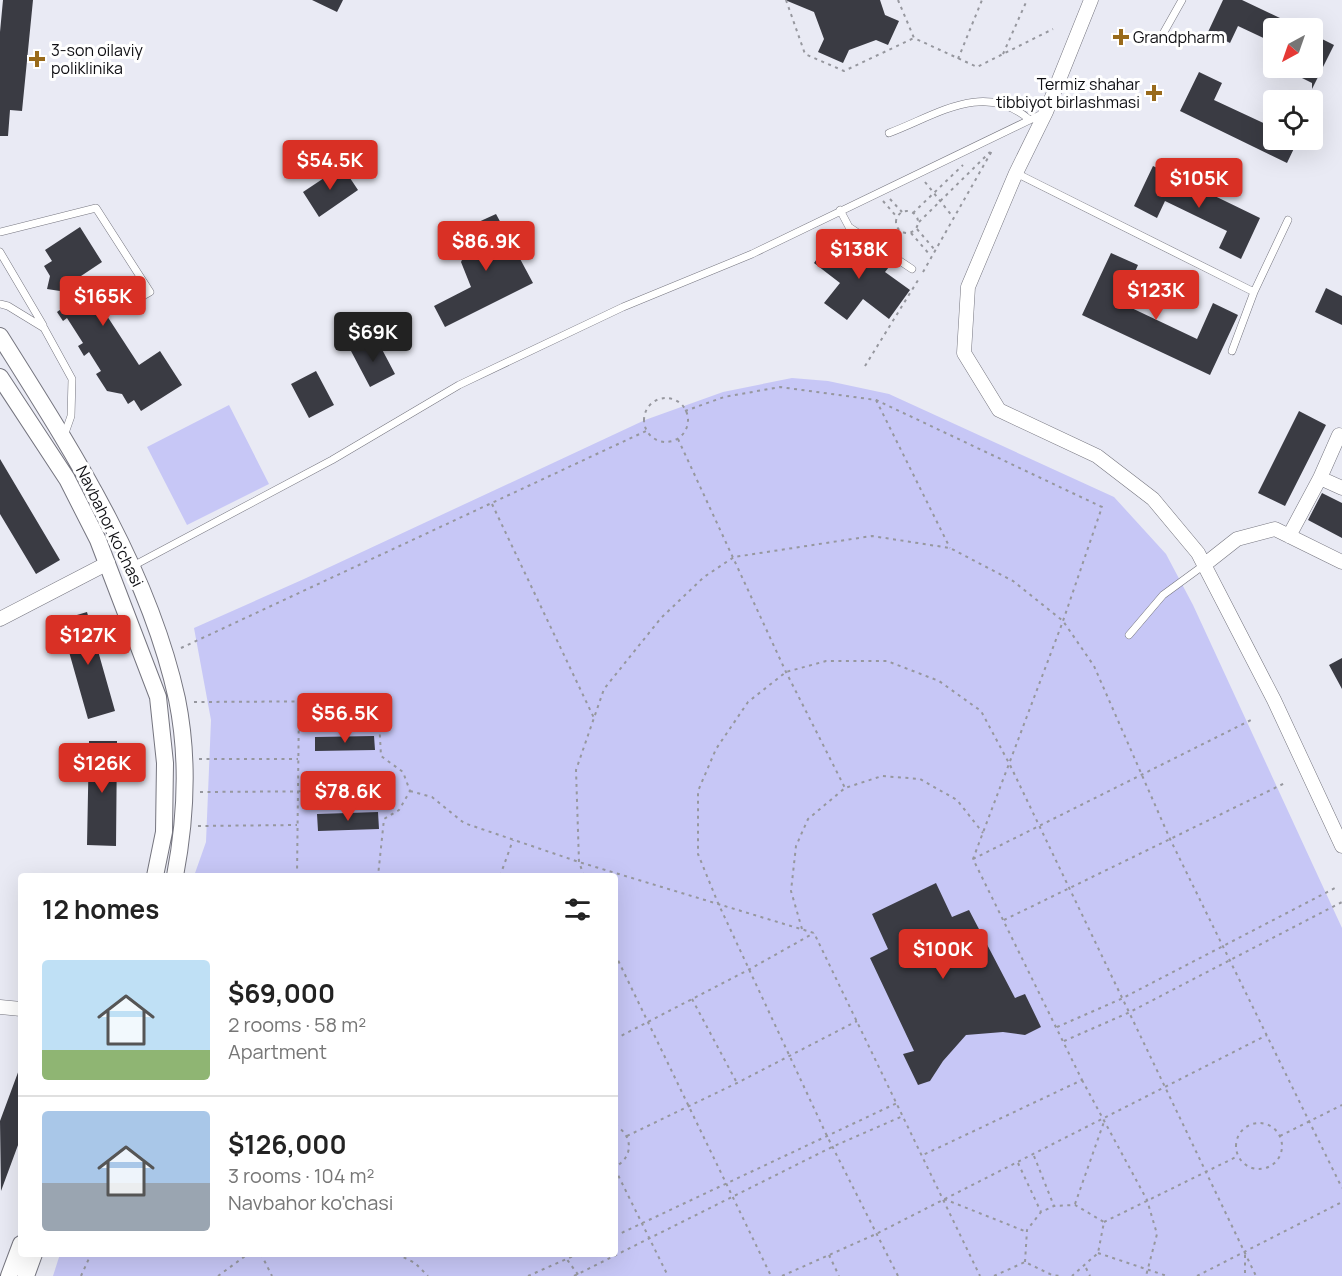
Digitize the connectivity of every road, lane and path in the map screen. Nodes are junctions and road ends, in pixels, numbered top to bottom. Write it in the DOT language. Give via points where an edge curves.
graph roads {
  1 [pos="786,0"];
  2 [pos="982,0"];
  3 [pos="1027,0"];
  4 [pos="1091,0"];
  5 [pos="1182,0"];
  6 [pos="900,1"];
  7 [pos="1053,29"];
  8 [pos="1164,32"];
  9 [pos="914,38"];
  10 [pos="1003,54"];
  11 [pos="958,58"];
  12 [pos="1046,112"];
  13 [pos="1030,120"];
  14 [pos="889,133"];
  15 [pos="995,141"];
  16 [pos="993,149"];
  17 [pos="966,162"];
  18 [pos="1016,173"];
  19 [pos="921,178"];
  20 [pos="933,193"];
  21 [pos="940,201"];
  22 [pos="840,210"];
  23 [pos="902,212"];
  24 [pos="913,213"];
  25 [pos="897,217"];
  26 [pos="953,217"];
  27 [pos="1288,220"];
  28 [pos="919,222"];
  29 [pos="917,229"];
  30 [pos="0,232"];
  31 [pos="911,233"];
  32 [pos="934,249"];
  33 [pos="0,252"];
  34 [pos="930,255"];
  35 [pos="912,269"];
  36 [pos="1254,292"];
  37 [pos="0,304"];
  38 [pos="127,305"];
  39 [pos="44,328"];
  40 [pos="0,336"];
  41 [pos="1232,351"];
  42 [pos="865,366"];
  43 [pos="0,377"];
  44 [pos="876,399"];
  45 [pos="685,411"];
  46 [pos="646,431"];
  47 [pos="1342,436"];
  48 [pos="64,438"];
  49 [pos="678,439"];
  50 [pos="1320,478"];
  51 [pos="1342,488"];
  52 [pos="491,503"];
  53 [pos="106,536"];
  54 [pos="1289,536"];
  55 [pos="950,548"];
  56 [pos="734,557"];
  57 [pos="1342,562"];
  58 [pos="108,563"];
  59 [pos="1204,566"];
  60 [pos="131,567"];
  61 [pos="0,619"];
  62 [pos="1064,621"];
  63 [pos="1129,635"];
  64 [pos="181,648"];
  65 [pos="786,672"];
  66 [pos="191,702"];
  67 [pos="299,702"];
  68 [pos="594,718"];
  69 [pos="1253,719"];
  70 [pos="197,759"];
  71 [pos="298,759"];
  72 [pos="1010,765"];
  73 [pos="1142,774"];
  74 [pos="1284,783"];
  75 [pos="845,788"];
  76 [pos="356,790"];
  77 [pos="298,791"];
  78 [pos="410,791"];
  79 [pos="200,792"];
  80 [pos="1038,824"];
  81 [pos="297,825"];
  82 [pos="196,826"];
  83 [pos="983,833"];
  84 [pos="1170,839"];
  85 [pos="513,840"];
  86 [pos="1342,846"];
  87 [pos="973,859"];
  88 [pos="579,862"];
  89 [pos="156,873"];
  90 [pos="176,873"];
  91 [pos="297,873"];
  92 [pos="378,873"];
  93 [pos="501,873"];
  94 [pos="583,873"];
  95 [pos="616,873"];
  96 [pos="618,874"];
  97 [pos="1335,888"];
  98 [pos="1068,891"];
  99 [pos="1342,902"];
  100 [pos="718,903"];
  101 [pos="1004,920"];
  102 [pos="802,929"];
  103 [pos="814,933"];
  104 [pos="1223,946"];
  105 [pos="618,960"];
  106 [pos="1230,960"];
  107 [pos="750,969"];
  108 [pos="693,999"];
  109 [pos="1121,999"];
  110 [pos="0,1008"];
  111 [pos="18,1009"];
  112 [pos="1128,1012"];
  113 [pos="857,1021"];
  114 [pos="648,1022"];
  115 [pos="1057,1027"];
  116 [pos="1267,1035"];
  117 [pos="618,1037"];
  118 [pos="1064,1041"];
  119 [pos="790,1056"];
  120 [pos="1082,1080"];
  121 [pos="737,1083"];
  122 [pos="1164,1088"];
  123 [pos="897,1103"];
  124 [pos="1342,1105"];
  125 [pos="688,1106"];
  126 [pos="904,1116"];
  127 [pos="1105,1119"];
  128 [pos="1310,1122"];
  129 [pos="618,1128"];
  130 [pos="627,1136"];
  131 [pos="827,1136"];
  132 [pos="1280,1136"];
  133 [pos="832,1147"];
  134 [pos="923,1155"];
  135 [pos="1033,1155"];
  136 [pos="1238,1156"];
  137 [pos="1018,1163"];
  138 [pos="618,1165"];
  139 [pos="1205,1172"];
  140 [pos="618,1174"];
  141 [pos="726,1183"];
  142 [pos="1342,1188"];
  143 [pos="733,1197"];
  144 [pos="944,1199"];
  145 [pos="1147,1200"];
  146 [pos="1342,1202"];
  147 [pos="1075,1205"];
  148 [pos="1054,1206"];
  149 [pos="1041,1212"];
  150 [pos="1104,1222"];
  151 [pos="642,1223"];
  152 [pos="1027,1232"];
  153 [pos="876,1234"];
  154 [pos="618,1235"];
  155 [pos="649,1239"];
  156 [pos="18,1252"];
  157 [pos="1244,1252"];
  158 [pos="1098,1253"];
  159 [pos="618,1255"];
  160 [pos="829,1255"];
  161 [pos="33,1257"];
  162 [pos="90,1257"];
  163 [pos="244,1257"];
  164 [pos="262,1257"];
  165 [pos="403,1257"];
  166 [pos="571,1257"];
  167 [pos="614,1257"];
  168 [pos="567,1259"];
  169 [pos="1024,1262"];
  170 [pos="1086,1267"];
  171 [pos="1149,1270"];
  172 [pos="9,1276"];
  173 [pos="26,1276"];
  174 [pos="81,1276"];
  175 [pos="218,1276"];
  176 [pos="272,1276"];
  177 [pos="428,1276"];
  178 [pos="528,1276"];
  179 [pos="577,1276"];
  180 [pos="668,1276"];
  181 [pos="771,1276"];
  182 [pos="782,1276"];
  183 [pos="839,1276"];
  184 [pos="898,1276"];
  185 [pos="980,1276"];
  186 [pos="994,1276"];
  187 [pos="1052,1276"];
  188 [pos="1060,1276"];
  189 [pos="1072,1276"];
  190 [pos="1090,1276"];
  191 [pos="1146,1276"];
  192 [pos="1167,1276"];
  193 [pos="1197,1276"];
  194 [pos="1245,1276"];
  195 [pos="1256,1276"];
  1 -- 9 [label="path" via="805,54 844,72"];
  2 -- 11 [label="path"];
  3 -- 10 [label="path"];
  4 -- 12 [label="street"];
  5 -- 8 [label="lane"];
  6 -- 9 [label="path"];
  7 -- 10 [label="path"];
  9 -- 11 [label="path"];
  10 -- 11 [label="path" via="977,67"];
  12 -- 13 [label="lane"];
  12 -- 18 [label="street"];
  13 -- 14 [label="lane" via="1000,101 976,99"];
  13 -- 22 [label="lane"];
  15 -- 16 [label="path"];
  16 -- 21 [label="path"];
  16 -- 26 [label="path"];
  17 -- 20 [label="path"];
  18 -- 36 [label="lane"];
  18 -- 59 [label="street" via="968,287 964,353 999,410 1097,456 1116,470 1153,499 1198,553"];
  19 -- 20 [label="path"];
  20 -- 21 [label="path"];
  20 -- 24 [label="path"];
  21 -- 26 [label="path"];
  21 -- 28 [label="path"];
  22 -- 35 [label="lane" via="849,227"];
  22 -- 60 [label="lane" via="752,255 623,307 459,385 332,460"];
  23 -- 24 [label="path"];
  23 -- 25 [label="path"];
  23 -- 25 [label="path" via="887,195 880,198"];
  24 -- 28 [label="path"];
  25 -- 31 [label="path" via="900,231"];
  26 -- 32 [label="path"];
  27 -- 36 [label="lane"];
  28 -- 29 [label="path"];
  29 -- 31 [label="path"];
  29 -- 32 [label="path"];
  30 -- 38 [label="lane" via="96,208 150,292"];
  31 -- 34 [label="path"];
  32 -- 34 [label="path"];
  33 -- 39 [label="lane"];
  34 -- 42 [label="path" via="915,288"];
  36 -- 41 [label="lane"];
  37 -- 39 [label="lane"];
  39 -- 48 [label="lane" via="72,380 71,416"];
  40 -- 48 [label="street, Navbahor ko'chasi"];
  43 -- 53 [label="street, Navbahor ko'chasi"];
  44 -- 45 [label="path" via="780,387 724,397"];
  44 -- 55 [label="path"];
  44 -- 62 [label="path" via="1102,507"];
  45 -- 46 [label="path" via="671,399 657,400 646,410"];
  45 -- 49 [label="path" via="686,428"];
  46 -- 49 [label="path" via="664,442"];
  46 -- 52 [label="path"];
  47 -- 50 [label="street" via="1339,435"];
  48 -- 53 [label="street, Navbahor ko'chasi"];
  49 -- 56 [label="path"];
  50 -- 51 [label="street"];
  50 -- 54 [label="street"];
  52 -- 64 [label="path"];
  52 -- 68 [label="path"];
  53 -- 58 [label="street, Navbahor ko'chasi"];
  53 -- 60 [label="street, Navbahor ko'chasi"];
  54 -- 57 [label="street"];
  54 -- 59 [label="street" via="1275,529 1237,539"];
  55 -- 56 [label="path" via="872,536"];
  55 -- 62 [label="path" via="1012,581"];
  56 -- 65 [label="path"];
  56 -- 68 [label="path" via="704,577 661,618 604,689"];
  58 -- 61 [label="street"];
  58 -- 89 [label="street, Navbahor ko'chasi" via="158,697 165,762 164,832"];
  59 -- 63 [label="lane" via="1163,595"];
  59 -- 86 [label="street" via="1274,700"];
  60 -- 90 [label="street, Navbahor ko'chasi" via="157,627 177,700 185,797"];
  62 -- 72 [label="path"];
  62 -- 73 [label="path" via="1094,666"];
  65 -- 72 [label="path" via="826,661 886,661 939,681 981,711"];
  65 -- 75 [label="path"];
  65 -- 100 [label="path" via="748,702 716,749 698,791 698,854"];
  66 -- 67 [label="path"];
  67 -- 71 [label="path"];
  67 -- 78 [label="path" via="378,701 381,756 403,771"];
  68 -- 88 [label="path" via="576,770"];
  69 -- 73 [label="path"];
  70 -- 71 [label="path"];
  71 -- 77 [label="path"];
  72 -- 80 [label="path"];
  72 -- 83 [label="path"];
  73 -- 80 [label="path"];
  73 -- 84 [label="path"];
  74 -- 84 [label="path"];
  75 -- 83 [label="path" via="882,776 920,779 957,800"];
  75 -- 102 [label="path" via="808,819 796,846 791,891"];
  76 -- 77 [label="path"];
  77 -- 79 [label="path"];
  77 -- 81 [label="path"];
  78 -- 85 [label="path" via="432,796 464,823"];
  78 -- 92 [label="path" via="399,810 384,819"];
  80 -- 87 [label="path"];
  80 -- 98 [label="path"];
  81 -- 82 [label="path"];
  81 -- 91 [label="path"];
  83 -- 87 [label="path"];
  84 -- 98 [label="path"];
  84 -- 104 [label="path"];
  85 -- 88 [label="path"];
  85 -- 93 [label="path"];
  87 -- 101 [label="path"];
  88 -- 94 [label="path"];
  88 -- 95 [label="path"];
  96 -- 100 [label="path"];
  97 -- 104 [label="path"];
  98 -- 101 [label="path"];
  98 -- 109 [label="path"];
  99 -- 106 [label="path"];
  100 -- 102 [label="path"];
  100 -- 107 [label="path"];
  101 -- 115 [label="path"];
  102 -- 103 [label="path"];
  103 -- 107 [label="path"];
  103 -- 113 [label="path"];
  104 -- 106 [label="path"];
  104 -- 109 [label="path"];
  105 -- 114 [label="path"];
  106 -- 112 [label="path"];
  106 -- 116 [label="path"];
  107 -- 108 [label="path"];
  107 -- 119 [label="path"];
  108 -- 114 [label="path"];
  108 -- 121 [label="path"];
  109 -- 112 [label="path"];
  109 -- 115 [label="path"];
  110 -- 111 [label="street"];
  112 -- 118 [label="path"];
  112 -- 122 [label="path"];
  113 -- 119 [label="path"];
  113 -- 123 [label="path"];
  114 -- 117 [label="path"];
  114 -- 125 [label="path"];
  115 -- 118 [label="path"];
  116 -- 122 [label="path"];
  116 -- 128 [label="path"];
  118 -- 120 [label="path"];
  119 -- 121 [label="path"];
  119 -- 131 [label="path"];
  120 -- 127 [label="path"];
  120 -- 134 [label="path"];
  121 -- 125 [label="path"];
  122 -- 127 [label="path"];
  122 -- 139 [label="path"];
  123 -- 126 [label="path"];
  123 -- 131 [label="path"];
  124 -- 128 [label="path"];
  125 -- 130 [label="path"];
  125 -- 141 [label="path"];
  126 -- 133 [label="path"];
  126 -- 134 [label="path"];
  127 -- 135 [label="path"];
  127 -- 145 [label="path"];
  127 -- 147 [label="path"];
  128 -- 132 [label="path"];
  128 -- 142 [label="path"];
  129 -- 130 [label="path"];
  130 -- 138 [label="path" via="628,1155"];
  131 -- 133 [label="path"];
  131 -- 141 [label="path"];
  132 -- 136 [label="path" via="1267,1125 1252,1124 1237,1141"];
  132 -- 136 [label="path" via="1281,1156 1271,1167 1256,1170"];
  133 -- 143 [label="path"];
  133 -- 153 [label="path"];
  134 -- 144 [label="path"];
  135 -- 137 [label="path"];
  135 -- 148 [label="path"];
  136 -- 139 [label="path"];
  137 -- 144 [label="path"];
  137 -- 149 [label="path"];
  139 -- 145 [label="path"];
  139 -- 157 [label="path"];
  140 -- 151 [label="path"];
  141 -- 143 [label="path"];
  141 -- 151 [label="path"];
  143 -- 155 [label="path"];
  143 -- 181 [label="path"];
  144 -- 152 [label="path"];
  144 -- 153 [label="path"];
  144 -- 185 [label="path"];
  145 -- 150 [label="path"];
  145 -- 171 [label="path" via="1157,1234"];
  146 -- 157 [label="path"];
  147 -- 148 [label="path"];
  147 -- 150 [label="path"];
  148 -- 149 [label="path"];
  149 -- 152 [label="path"];
  150 -- 158 [label="path"];
  151 -- 154 [label="path"];
  151 -- 155 [label="path"];
  152 -- 169 [label="path"];
  153 -- 160 [label="path"];
  153 -- 184 [label="path"];
  155 -- 159 [label="path"];
  155 -- 180 [label="path"];
  156 -- 172 [label="street"];
  157 -- 193 [label="path"];
  157 -- 194 [label="path"];
  157 -- 195 [label="path"];
  158 -- 170 [label="path"];
  158 -- 171 [label="path"];
  160 -- 182 [label="path"];
  160 -- 183 [label="path"];
  161 -- 173 [label="street"];
  162 -- 174 [label="path"];
  163 -- 175 [label="path"];
  164 -- 176 [label="path"];
  165 -- 177 [label="path"];
  166 -- 168 [label="path"];
  167 -- 179 [label="path"];
  168 -- 178 [label="path"];
  168 -- 179 [label="path"];
  169 -- 186 [label="path"];
  169 -- 187 [label="path"];
  170 -- 189 [label="path"];
  170 -- 190 [label="path"];
  171 -- 191 [label="path"];
  171 -- 192 [label="path"];
  187 -- 188 [label="path"];
}
